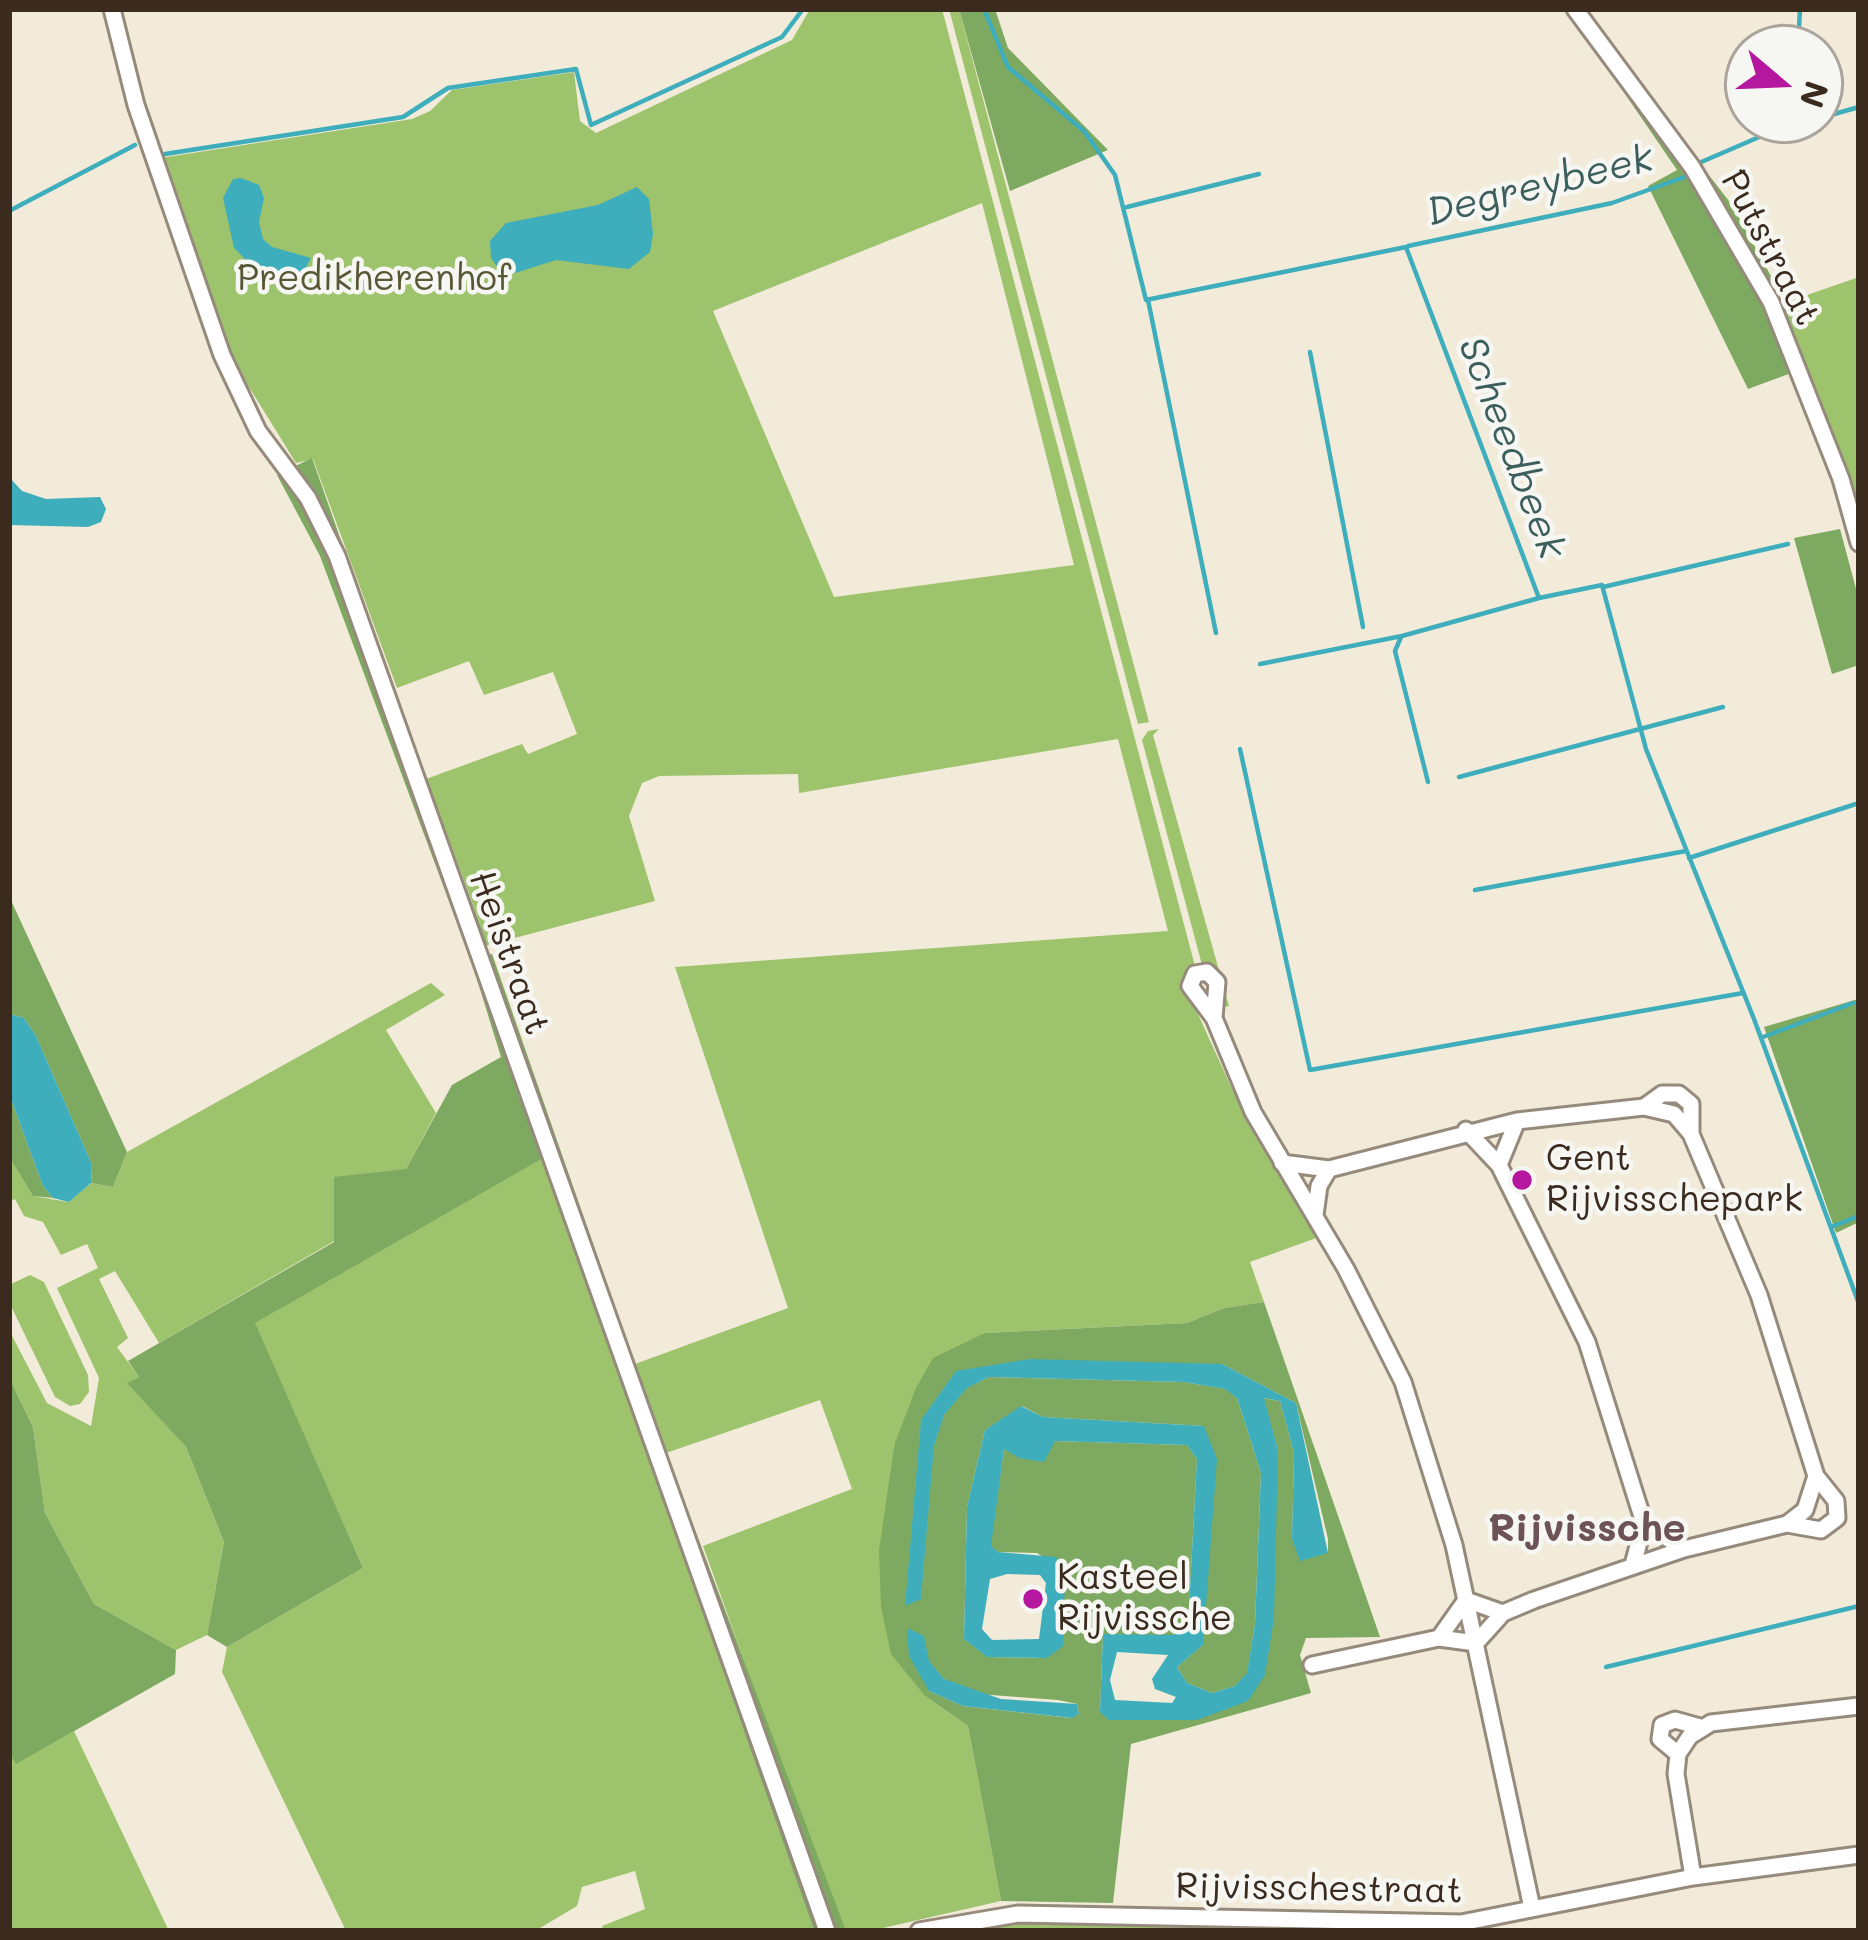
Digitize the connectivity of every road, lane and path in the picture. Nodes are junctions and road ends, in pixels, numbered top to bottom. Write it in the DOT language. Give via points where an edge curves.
graph roads {
  1 [pos="112,9"];
  2 [pos="1576,9"];
  3 [pos="1859,543"];
  4 [pos="1214,1018"];
  5 [pos="1517,1121"];
  6 [pos="1466,1130"];
  7 [pos="1282,1162"];
  8 [pos="1499,1165"];
  9 [pos="1329,1169"];
  10 [pos="1315,1215"];
  11 [pos="1816,1476"];
  12 [pos="1644,1522"];
  13 [pos="1787,1524"];
  14 [pos="1684,1549"];
  15 [pos="1633,1565"];
  16 [pos="1466,1600"];
  17 [pos="1503,1612"];
  18 [pos="1439,1638"];
  19 [pos="1476,1642"];
  20 [pos="1312,1665"];
  21 [pos="1859,1706"];
  22 [pos="1700,1727"];
  23 [pos="1678,1754"];
  24 [pos="1859,1855"];
  25 [pos="1693,1877"];
  26 [pos="1532,1908"];
  27 [pos="827,1931"];
  28 [pos="919,1931"];
  1 -- 27 [label="street, Heistraat" via="136,105 222,355 258,431 308,498 337,556"];
  2 -- 3 [label="street, Putstraat" via="1692,167 1772,302"];
  4 -- 7 [label="street"];
  5 -- 6 [label="street"];
  5 -- 8 [label="street"];
  5 -- 11 [label="street" via="1644,1107 1675,1114 1691,1134 1759,1295"];
  6 -- 8 [label="street"];
  6 -- 9 [label="street"];
  7 -- 9 [label="street"];
  7 -- 10 [label="street"];
  8 -- 12 [label="street" via="1586,1342"];
  9 -- 10 [label="street"];
  10 -- 16 [label="street" via="1403,1382"];
  11 -- 13 [label="street" via="1805,1510"];
  11 -- 13 [label="street" via="1836,1501 1837,1518 1821,1530"];
  12 -- 14 [label="street"];
  12 -- 15 [label="street"];
  13 -- 14 [label="street"];
  14 -- 15 [label="street"];
  15 -- 17 [label="street"];
  16 -- 17 [label="street"];
  16 -- 18 [label="street"];
  16 -- 19 [label="street"];
  17 -- 19 [label="street"];
  18 -- 19 [label="street"];
  18 -- 20 [label="street"];
  19 -- 26 [label="street"];
  21 -- 22 [label="street"];
  22 -- 23 [label="street"];
  22 -- 23 [label="street" via="1662,1725 1660,1739"];
  23 -- 25 [label="street"];
  24 -- 25 [label="street, Rijvisschestraat"];
  25 -- 26 [label="street, Rijvisschestraat"];
  26 -- 28 [label="street, Rijvisschestraat" via="1461,1923 1018,1914"];
}
